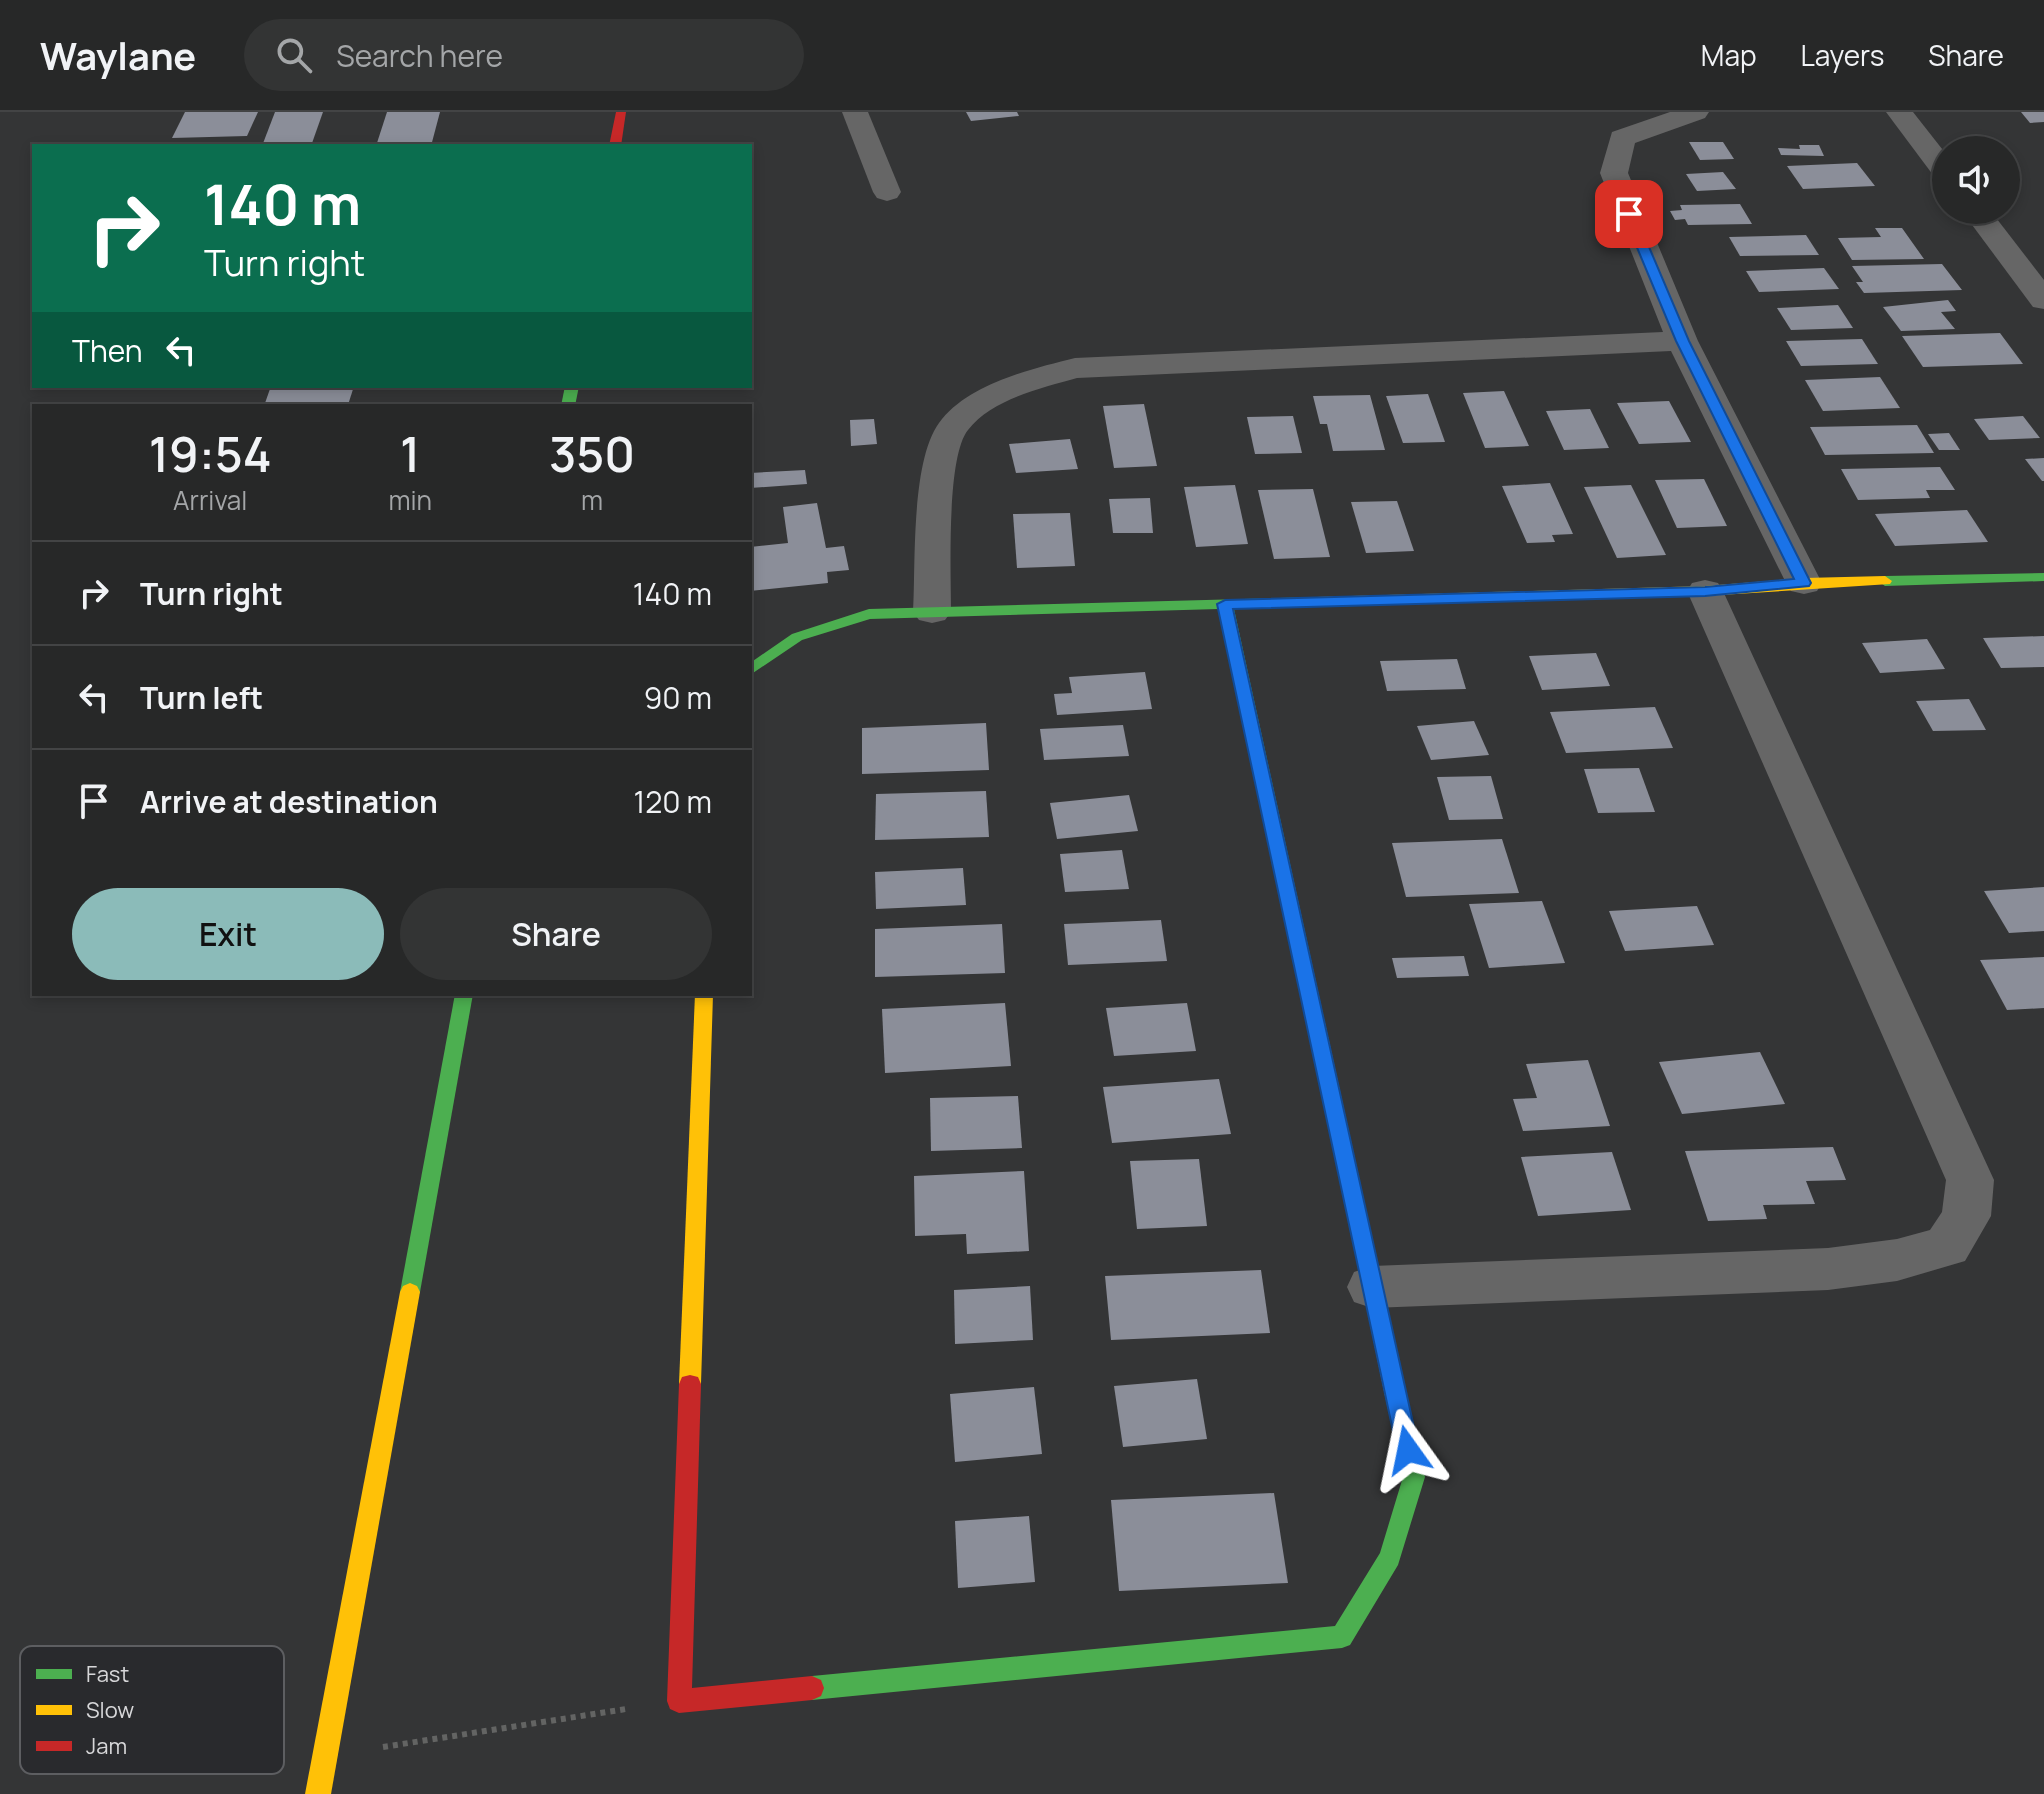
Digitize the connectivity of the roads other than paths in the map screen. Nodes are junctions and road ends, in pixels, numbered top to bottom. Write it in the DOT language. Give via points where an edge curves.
graph roads {
  1 [pos="621,112"];
  2 [pos="855,112"];
  3 [pos="1696,112"];
  4 [pos="1899,112"];
  5 [pos="615,144"];
  6 [pos="1932,155"];
  7 [pos="887,192"];
  8 [pos="1986,224"];
  9 [pos="2044,300"];
  10 [pos="1682,341"];
  11 [pos="2044,577"];
  12 [pos="1804,583"];
  13 [pos="1705,591"];
  14 [pos="1225,604"];
  15 [pos="932,612"];
  16 [pos="752,669"];
  17 [pos="464,996"];
  18 [pos="704,996"];
  19 [pos="1372,1287"];
  20 [pos="318,1794"];
  1 -- 5 [label="street"];
  2 -- 7 [label="street"];
  3 -- 10 [label="street" via="1622,138 1614,173"];
  4 -- 6 [label="street"];
  8 -- 9 [label="street"];
  10 -- 12 [label="street"];
  10 -- 15 [label="street" via="1075,368 1004,390 952,426 937,474"];
  11 -- 12 [label="street"];
  12 -- 13 [label="street"];
  13 -- 14 [label="street"];
  13 -- 19 [label="street" via="1970,1180 1966,1216 1947,1246 1897,1260 1828,1269"];
  14 -- 15 [label="street"];
  14 -- 19 [label="street"];
  15 -- 16 [label="street" via="869,614 797,637"];
  17 -- 20 [label="street"];
  18 -- 19 [label="street" via="679,1701 1342,1637 1390,1557 1414,1477"];
}
